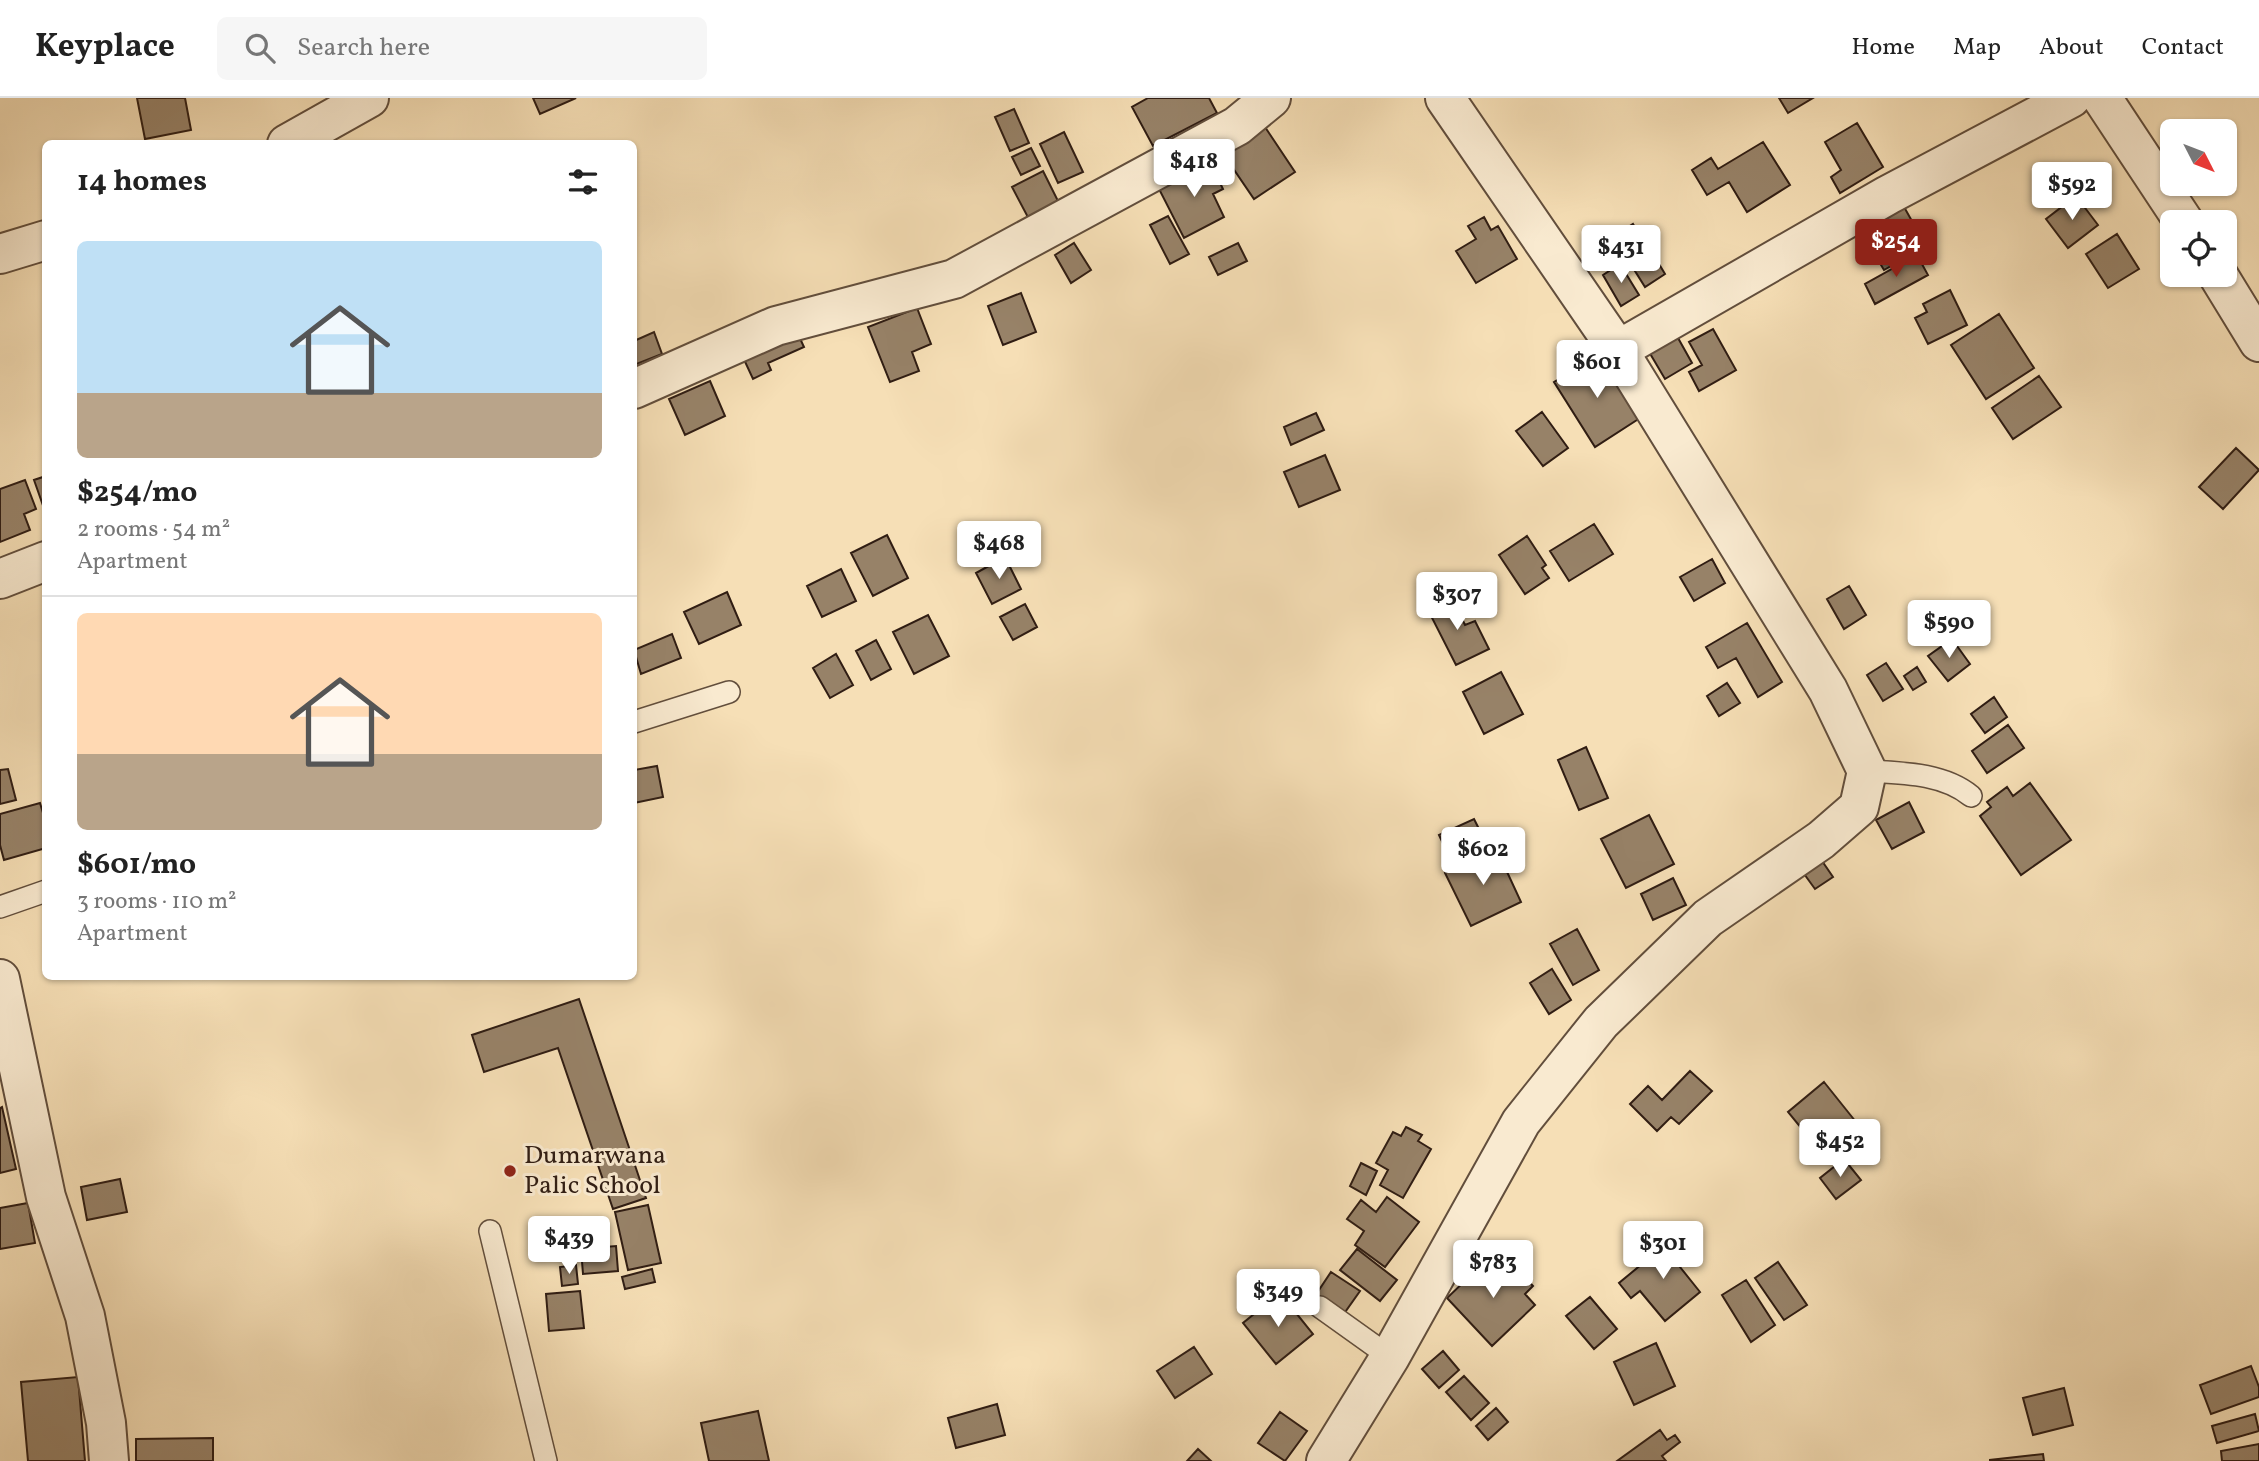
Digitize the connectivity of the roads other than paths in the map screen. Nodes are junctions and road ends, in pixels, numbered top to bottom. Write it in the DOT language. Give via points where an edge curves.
graph roads {
  1 [pos="369,98"];
  2 [pos="1271,98"];
  3 [pos="1445,98"];
  4 [pos="2071,98"];
  5 [pos="2102,98"];
  6 [pos="294,140"];
  7 [pos="2176,210"];
  8 [pos="42,241"];
  9 [pos="0,254"];
  10 [pos="2225,287"];
  11 [pos="2259,342"];
  12 [pos="1619,350"];
  13 [pos="637,388"];
  14 [pos="42,563"];
  15 [pos="0,579"];
  16 [pos="729,692"];
  17 [pos="637,721"];
  18 [pos="1867,771"];
  19 [pos="1971,796"];
  20 [pos="42,892"];
  21 [pos="0,906"];
  22 [pos="0,979"];
  23 [pos="490,1231"];
  24 [pos="1320,1307"];
  25 [pos="1390,1357"];
  26 [pos="109,1461"];
  27 [pos="546,1461"];
  28 [pos="1326,1461"];
  1 -- 6 [label="street"];
  2 -- 13 [label="street" via="1237,126 954,279 776,326"];
  3 -- 12 [label="street"];
  4 -- 12 [label="street" via="1888,195"];
  5 -- 7 [label="street"];
  8 -- 9 [label="street"];
  10 -- 11 [label="street"];
  12 -- 18 [label="street" via="1828,690"];
  14 -- 15 [label="street"];
  16 -- 17 [label="lane"];
  18 -- 19 [label="lane" via="1935,779 1958,785"];
  18 -- 25 [label="street" via="1859,807 1821,840 1708,918 1601,1023 1521,1122"];
  20 -- 21 [label="lane"];
  22 -- 26 [label="street" via="46,1197 85,1316"];
  23 -- 27 [label="lane"];
  24 -- 25 [label="lane"];
  25 -- 28 [label="street"];
}
